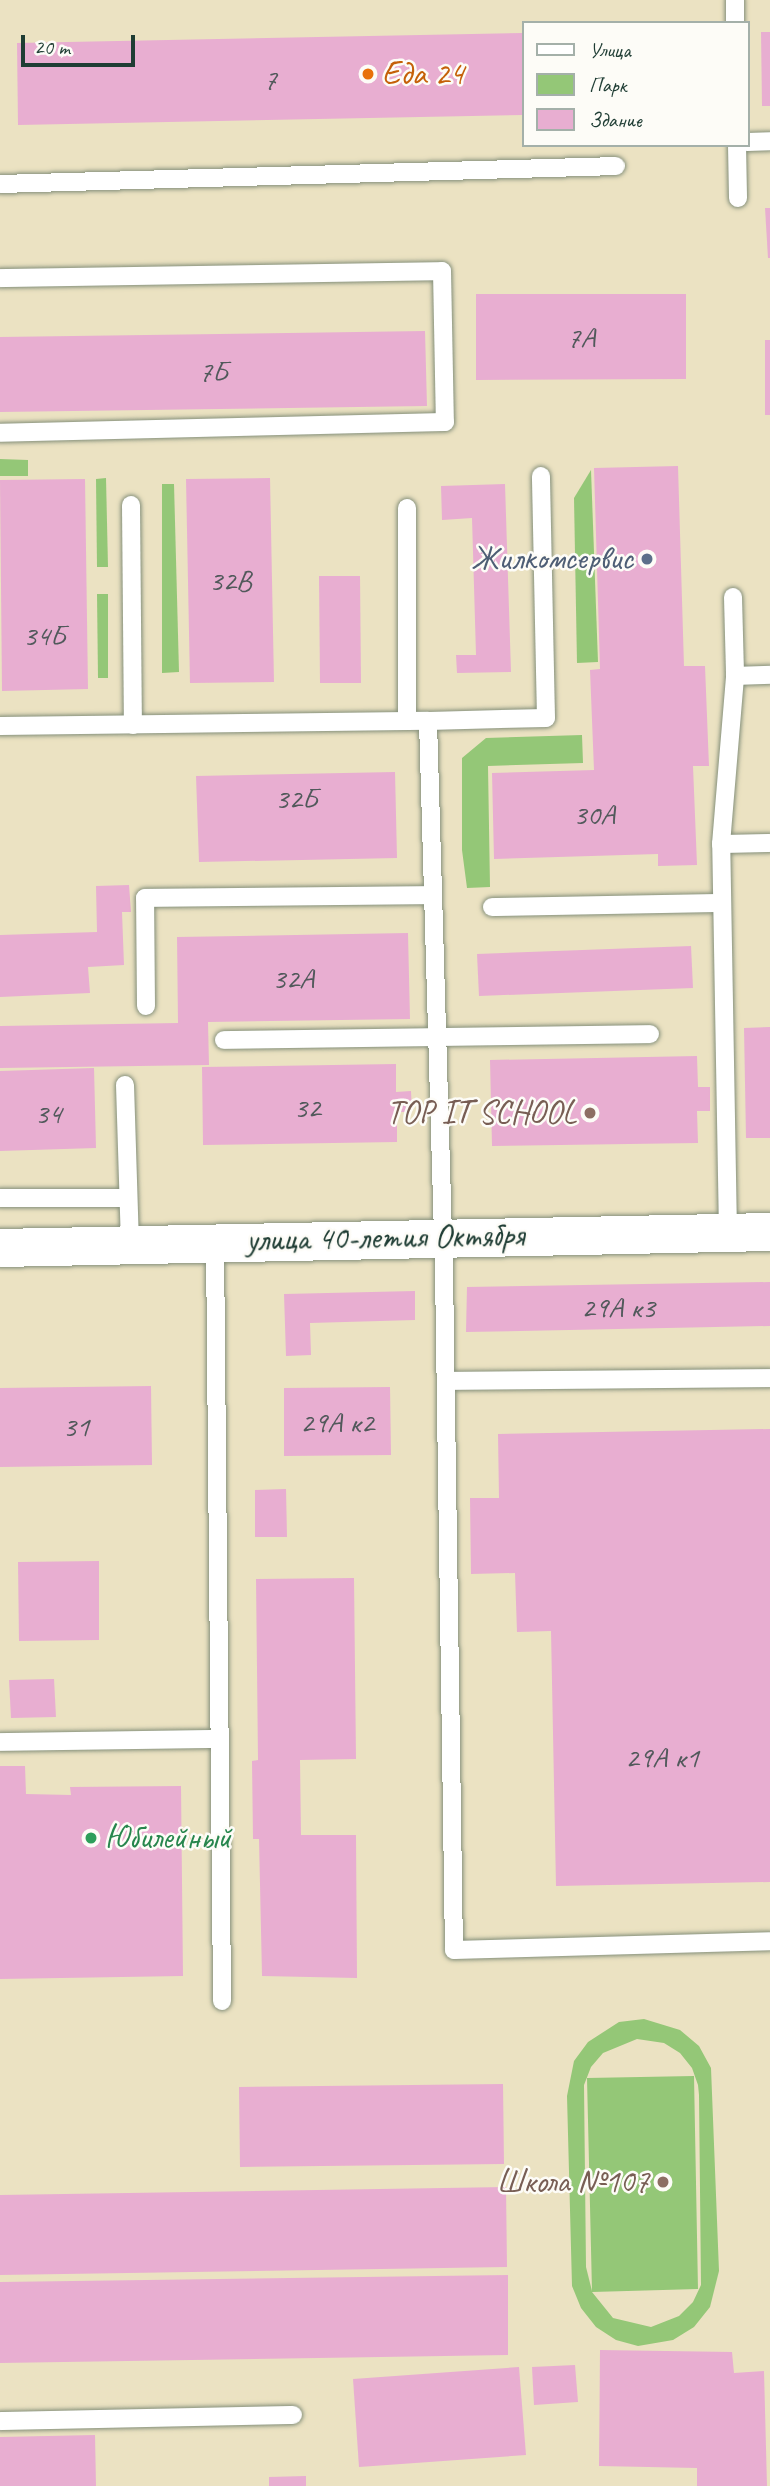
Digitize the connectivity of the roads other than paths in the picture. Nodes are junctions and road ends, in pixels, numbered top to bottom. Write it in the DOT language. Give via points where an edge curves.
graph roads {
  1 [pos="735,0"];
  2 [pos="735,21"];
  3 [pos="770,141"];
  4 [pos="749,142"];
  5 [pos="737,147"];
  6 [pos="617,166"];
  7 [pos="0,184"];
  8 [pos="738,198"];
  9 [pos="0,278"];
  10 [pos="0,433"];
  11 [pos="541,476"];
  12 [pos="131,505"];
  13 [pos="407,509"];
  14 [pos="733,597"];
  15 [pos="770,675"];
  16 [pos="735,676"];
  17 [pos="408,721"];
  18 [pos="428,721"];
  19 [pos="133,725"];
  20 [pos="0,726"];
  21 [pos="770,843"];
  22 [pos="721,844"];
  23 [pos="433,895"];
  24 [pos="722,903"];
  25 [pos="492,907"];
  26 [pos="145,1006"];
  27 [pos="650,1034"];
  28 [pos="437,1038"];
  29 [pos="224,1040"];
  30 [pos="125,1085"];
  31 [pos="0,1198"];
  32 [pos="128,1198"];
  33 [pos="770,1232"];
  34 [pos="728,1233"];
  35 [pos="443,1237"];
  36 [pos="215,1241"];
  37 [pos="130,1243"];
  38 [pos="0,1248"];
  39 [pos="770,1378"];
  40 [pos="446,1381"];
  41 [pos="218,1739"];
  42 [pos="0,1742"];
  43 [pos="770,1941"];
  44 [pos="222,2001"];
  45 [pos="293,2415"];
  46 [pos="0,2421"];
  1 -- 2 [label="lane"];
  3 -- 4 [label="lane"];
  5 -- 8 [label="lane"];
  6 -- 7 [label="lane"];
  9 -- 10 [label="lane" via="442,271 445,422"];
  11 -- 18 [label="lane" via="546,718"];
  12 -- 19 [label="lane"];
  13 -- 17 [label="lane"];
  14 -- 16 [label="lane"];
  15 -- 16 [label="lane"];
  16 -- 22 [label="lane"];
  17 -- 18 [label="lane"];
  17 -- 19 [label="lane"];
  18 -- 23 [label="lane"];
  19 -- 20 [label="lane"];
  21 -- 22 [label="lane"];
  22 -- 24 [label="lane"];
  23 -- 26 [label="lane" via="145,898"];
  23 -- 28 [label="lane"];
  24 -- 25 [label="lane"];
  24 -- 34 [label="lane"];
  27 -- 28 [label="lane"];
  28 -- 29 [label="lane"];
  28 -- 35 [label="lane"];
  30 -- 32 [label="lane"];
  31 -- 32 [label="lane"];
  32 -- 37 [label="lane"];
  33 -- 34 [label="street, улица 40-летия Октября"];
  34 -- 35 [label="street, улица 40-летия Октября"];
  35 -- 36 [label="street, улица 40-летия Октября"];
  35 -- 40 [label="lane"];
  36 -- 37 [label="street, улица 40-летия Октября"];
  36 -- 41 [label="lane"];
  37 -- 38 [label="street, улица 40-летия Октября"];
  39 -- 40 [label="lane"];
  40 -- 43 [label="lane" via="454,1950"];
  41 -- 42 [label="lane"];
  41 -- 44 [label="lane"];
  45 -- 46 [label="lane"];
}
